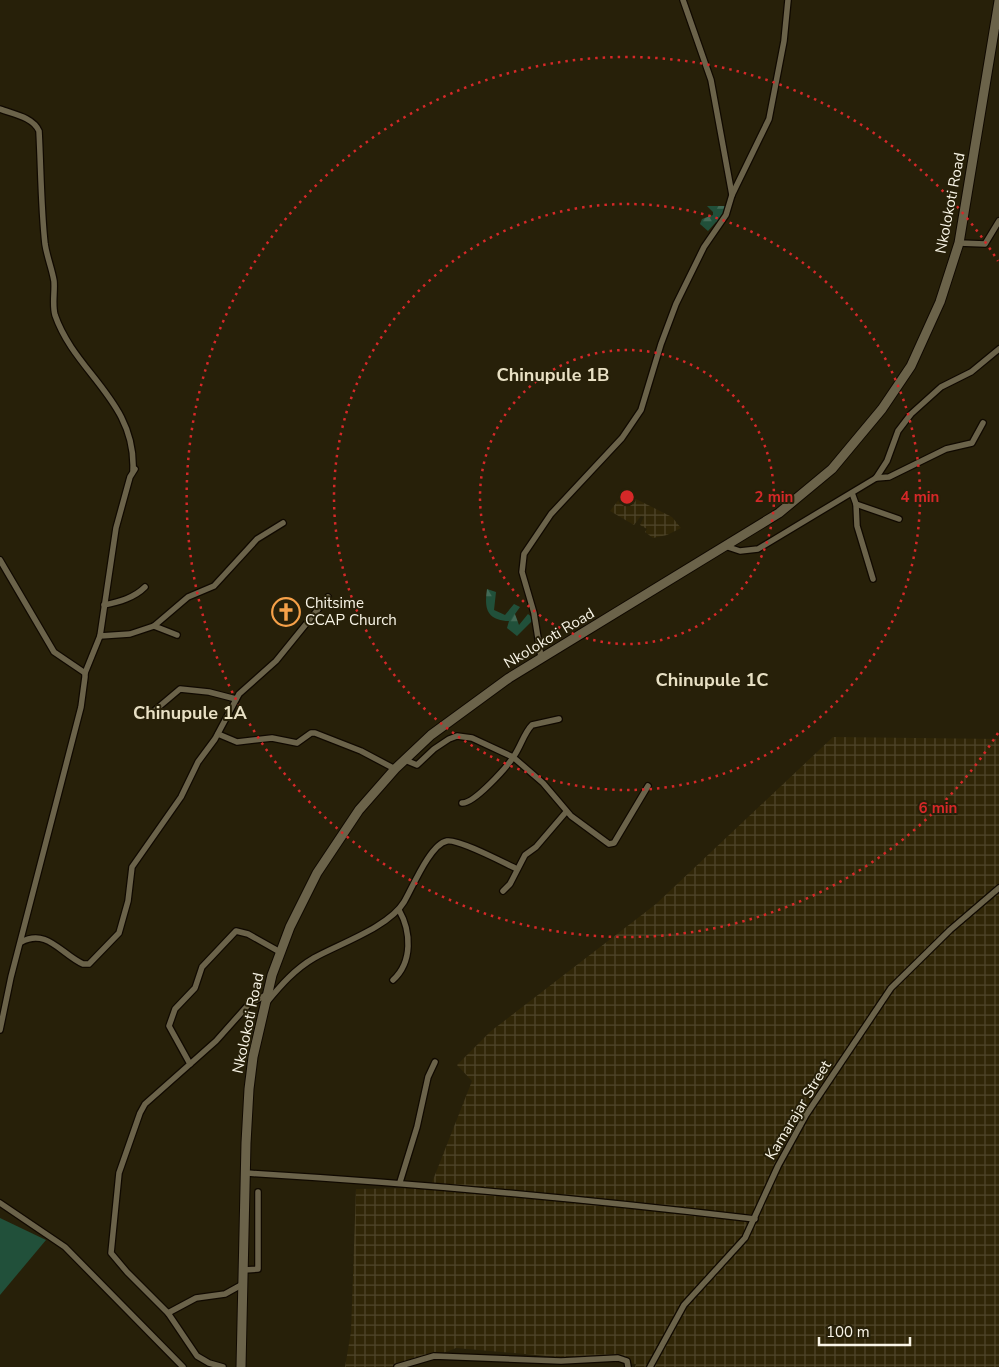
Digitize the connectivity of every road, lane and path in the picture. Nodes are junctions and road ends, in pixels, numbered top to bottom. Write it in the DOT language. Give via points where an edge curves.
graph roads {
  1 [pos="683,0"];
  2 [pos="788,0"];
  3 [pos="999,2"];
  4 [pos="0,108"];
  5 [pos="732,195"];
  6 [pos="999,222"];
  7 [pos="958,243"];
  8 [pos="999,349"];
  9 [pos="983,423"];
  10 [pos="876,478"];
  11 [pos="852,493"];
  12 [pos="856,504"];
  13 [pos="899,519"];
  14 [pos="282,523"];
  15 [pos="725,546"];
  16 [pos="0,560"];
  17 [pos="873,579"];
  18 [pos="145,587"];
  19 [pos="328,597"];
  20 [pos="104,605"];
  21 [pos="154,626"];
  22 [pos="177,635"];
  23 [pos="100,636"];
  24 [pos="541,657"];
  25 [pos="85,673"];
  26 [pos="236,699"];
  27 [pos="148,716"];
  28 [pos="559,719"];
  29 [pos="218,734"];
  30 [pos="513,757"];
  31 [pos="404,760"];
  32 [pos="395,769"];
  33 [pos="648,786"];
  34 [pos="462,803"];
  35 [pos="566,812"];
  36 [pos="517,869"];
  37 [pos="999,888"];
  38 [pos="504,891"];
  39 [pos="399,910"];
  40 [pos="21,942"];
  41 [pos="280,952"];
  42 [pos="393,980"];
  43 [pos="266,995"];
  44 [pos="263,1007"];
  45 [pos="0,1030"];
  46 [pos="435,1062"];
  47 [pos="190,1064"];
  48 [pos="245,1173"];
  49 [pos="400,1182"];
  50 [pos="258,1192"];
  51 [pos="0,1203"];
  52 [pos="755,1219"];
  53 [pos="244,1270"];
  54 [pos="243,1284"];
  55 [pos="168,1313"];
  56 [pos="183,1367"];
  57 [pos="223,1367"];
  58 [pos="241,1367"];
  59 [pos="397,1367"];
  60 [pos="628,1367"];
  61 [pos="650,1367"];
  1 -- 5 [label="street" via="711,80"];
  2 -- 5 [label="street" via="784,41 769,119"];
  3 -- 7 [label="main road, Nkolokoti Road"];
  4 -- 20 [label="street" via="30,120 40,131 42,212 45,246 54,281 54,313 64,337 108,394 130,433 134,470 116,528"];
  5 -- 24 [label="street" via="726,215 704,247 676,304 637,418 551,514 524,554 522,572 534,613"];
  6 -- 7 [label="street" via="985,244"];
  7 -- 15 [label="main road, Nkolokoti Road" via="940,302 911,366 882,409 832,469 803,495"];
  8 -- 10 [label="street" via="971,372 941,387 911,414 898,431"];
  9 -- 10 [label="street" via="972,443 946,449 889,477"];
  10 -- 11 [label="street"];
  11 -- 12 [label="street"];
  11 -- 15 [label="street" via="758,549 740,551"];
  12 -- 13 [label="street"];
  12 -- 17 [label="street" via="857,526"];
  14 -- 21 [label="street" via="257,539 214,586 188,597"];
  15 -- 24 [label="main road, Nkolokoti Road"];
  16 -- 25 [label="street" via="54,652"];
  18 -- 20 [label="street" via="127,599"];
  19 -- 26 [label="street" via="276,661"];
  20 -- 23 [label="street"];
  21 -- 22 [label="street"];
  21 -- 23 [label="street" via="124,635"];
  23 -- 25 [label="street"];
  24 -- 31 [label="main road, Nkolokoti Road" via="471,704"];
  25 -- 40 [label="street" via="81,706"];
  26 -- 27 [label="street" via="180,689"];
  26 -- 29 [label="street"];
  28 -- 30 [label="street" via="532,725"];
  29 -- 32 [label="street" via="237,742 272,738 297,744 311,733 316,733"];
  29 -- 40 [label="street" via="198,762 182,797 132,867 123,919 111,944 89,964 83,964 44,938 33,936"];
  30 -- 31 [label="street" via="472,738 457,736 441,743 418,764"];
  30 -- 34 [label="street" via="473,799"];
  30 -- 35 [label="street" via="544,783"];
  31 -- 32 [label="main road, Nkolokoti Road"];
  32 -- 41 [label="main road, Nkolokoti Road" via="349,824 317,873"];
  33 -- 35 [label="street" via="612,844"];
  35 -- 36 [label="street" via="536,847 525,854"];
  36 -- 38 [label="street"];
  36 -- 39 [label="street" via="447,841 438,846 426,861"];
  37 -- 52 [label="street, Kamarajar Street" via="891,988 806,1115 778,1166"];
  39 -- 42 [label="street" via="406,928 407,953 403,967"];
  39 -- 44 [label="street" via="306,963"];
  40 -- 45 [label="street"];
  41 -- 43 [label="main road, Nkolokoti Road"];
  41 -- 47 [label="street" via="236,931 202,967 194,988 175,1009 169,1026"];
  43 -- 44 [label="main road, Nkolokoti Road"];
  43 -- 47 [label="street" via="249,1004"];
  44 -- 48 [label="main road, Nkolokoti Road" via="249,1089"];
  46 -- 49 [label="street" via="428,1077"];
  47 -- 55 [label="street" via="145,1104 140,1113 119,1173 110,1248 126,1272"];
  48 -- 49 [label="street"];
  48 -- 53 [label="main road, Nkolokoti Road"];
  49 -- 52 [label="street"];
  50 -- 53 [label="street" via="258,1269"];
  51 -- 56 [label="street" via="65,1247"];
  52 -- 61 [label="street, Kamarajar Street" via="745,1238 684,1305"];
  53 -- 54 [label="main road, Nkolokoti Road"];
  54 -- 55 [label="street" via="225,1294 196,1298"];
  54 -- 58 [label="main road, Nkolokoti Road"];
  55 -- 57 [label="street" via="197,1356"];
  59 -- 60 [label="street" via="434,1356 549,1361 618,1358 627,1361"];
}
